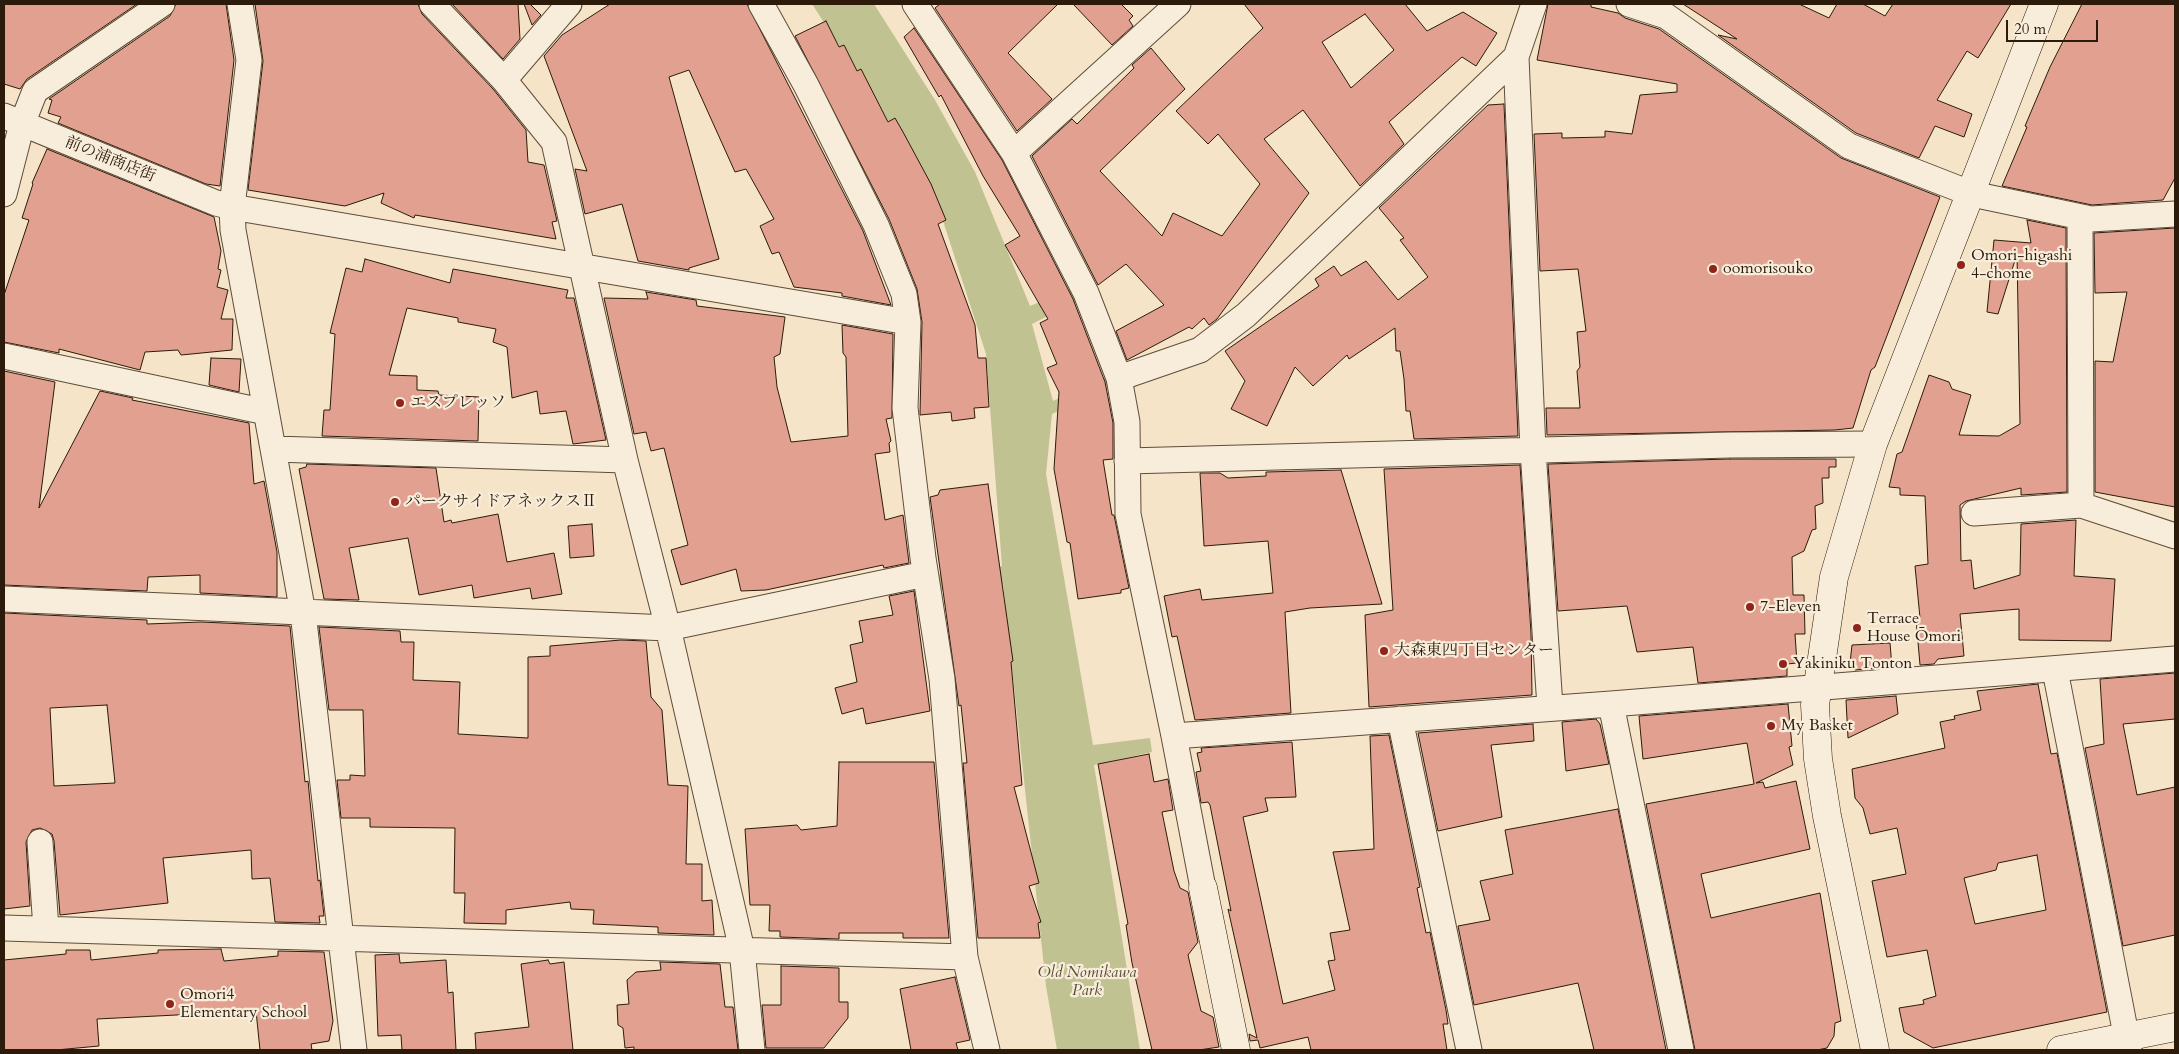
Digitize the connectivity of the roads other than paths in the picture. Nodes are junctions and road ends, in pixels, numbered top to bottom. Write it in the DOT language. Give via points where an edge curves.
graph roads {
  1 [pos="162,4"];
  2 [pos="240,4"];
  3 [pos="432,4"];
  4 [pos="569,4"];
  5 [pos="760,4"];
  6 [pos="915,4"];
  7 [pos="1178,4"];
  8 [pos="1534,4"];
  9 [pos="1628,4"];
  10 [pos="2044,4"];
  11 [pos="1516,57"];
  12 [pos="504,80"];
  13 [pos="13,120"];
  14 [pos="1014,153"];
  15 [pos="4,194"];
  16 [pos="1972,194"];
  17 [pos="224,205"];
  18 [pos="2175,214"];
  19 [pos="2080,217"];
  20 [pos="583,267"];
  21 [pos="908,322"];
  22 [pos="4,356"];
  23 [pos="1119,378"];
  24 [pos="266,412"];
  25 [pos="1873,444"];
  26 [pos="274,448"];
  27 [pos="1533,450"];
  28 [pos="625,460"];
  29 [pos="1127,461"];
  30 [pos="2081,505"];
  31 [pos="1974,513"];
  32 [pos="2175,536"];
  33 [pos="925,574"];
  34 [pos="4,599"];
  35 [pos="303,613"];
  36 [pos="668,628"];
  37 [pos="2175,659"];
  38 [pos="2055,670"];
  39 [pos="1817,687"];
  40 [pos="1611,704"];
  41 [pos="1550,707"];
  42 [pos="1400,719"];
  43 [pos="1174,736"];
  44 [pos="40,842"];
  45 [pos="1203,888"];
  46 [pos="4,928"];
  47 [pos="46,929"];
  48 [pos="340,937"];
  49 [pos="742,950"];
  50 [pos="965,957"];
  51 [pos="2175,1027"];
  52 [pos="2128,1044"];
  53 [pos="354,1050"];
  54 [pos="752,1050"];
  55 [pos="987,1050"];
  56 [pos="1236,1050"];
  57 [pos="1469,1050"];
  58 [pos="1681,1050"];
  59 [pos="1875,1050"];
  60 [pos="2061,1050"];
  1 -- 13 [label="street" via="35,91"];
  2 -- 17 [label="street" via="249,60"];
  3 -- 12 [label="street"];
  4 -- 12 [label="street"];
  5 -- 21 [label="street" via="806,85 876,225 904,294"];
  6 -- 14 [label="street"];
  7 -- 14 [label="street"];
  8 -- 11 [label="street"];
  9 -- 16 [label="street" via="1666,16 1849,146"];
  10 -- 16 [label="street"];
  11 -- 23 [label="street" via="1246,315 1200,350"];
  11 -- 27 [label="street"];
  12 -- 20 [label="street" via="554,142"];
  13 -- 15 [label="street"];
  13 -- 17 [label="street, 前の浦商店街"];
  14 -- 23 [label="street" via="1086,293"];
  16 -- 19 [label="street"];
  16 -- 25 [label="street"];
  17 -- 20 [label="street, 前の浦商店街"];
  17 -- 24 [label="street" via="233,230"];
  18 -- 19 [label="street"];
  19 -- 30 [label="street"];
  20 -- 21 [label="street, 前の浦商店街"];
  20 -- 28 [label="street"];
  21 -- 33 [label="street" via="906,408"];
  22 -- 24 [label="street"];
  23 -- 29 [label="street" via="1127,422"];
  24 -- 26 [label="street"];
  25 -- 27 [label="street"];
  25 -- 39 [label="street" via="1834,577"];
  26 -- 28 [label="street"];
  26 -- 35 [label="street"];
  27 -- 29 [label="street"];
  27 -- 41 [label="street"];
  28 -- 36 [label="street"];
  29 -- 43 [label="street" via="1128,514"];
  30 -- 31 [label="street"];
  30 -- 32 [label="street"];
  33 -- 36 [label="street"];
  33 -- 50 [label="street" via="942,679"];
  34 -- 35 [label="street"];
  35 -- 36 [label="street"];
  35 -- 48 [label="street"];
  36 -- 49 [label="street"];
  37 -- 38 [label="street"];
  38 -- 39 [label="street"];
  38 -- 52 [label="street"];
  39 -- 40 [label="street"];
  39 -- 59 [label="street" via="1818,759 1827,816"];
  40 -- 41 [label="street"];
  40 -- 58 [label="street"];
  41 -- 42 [label="street"];
  42 -- 43 [label="street"];
  42 -- 57 [label="street"];
  43 -- 45 [label="street"];
  44 -- 47 [label="street"];
  45 -- 56 [label="street"];
  46 -- 47 [label="street"];
  47 -- 48 [label="street"];
  48 -- 49 [label="street"];
  48 -- 53 [label="street"];
  49 -- 50 [label="street"];
  49 -- 54 [label="street"];
  50 -- 55 [label="street"];
  51 -- 52 [label="street"];
  52 -- 60 [label="street"];
}
